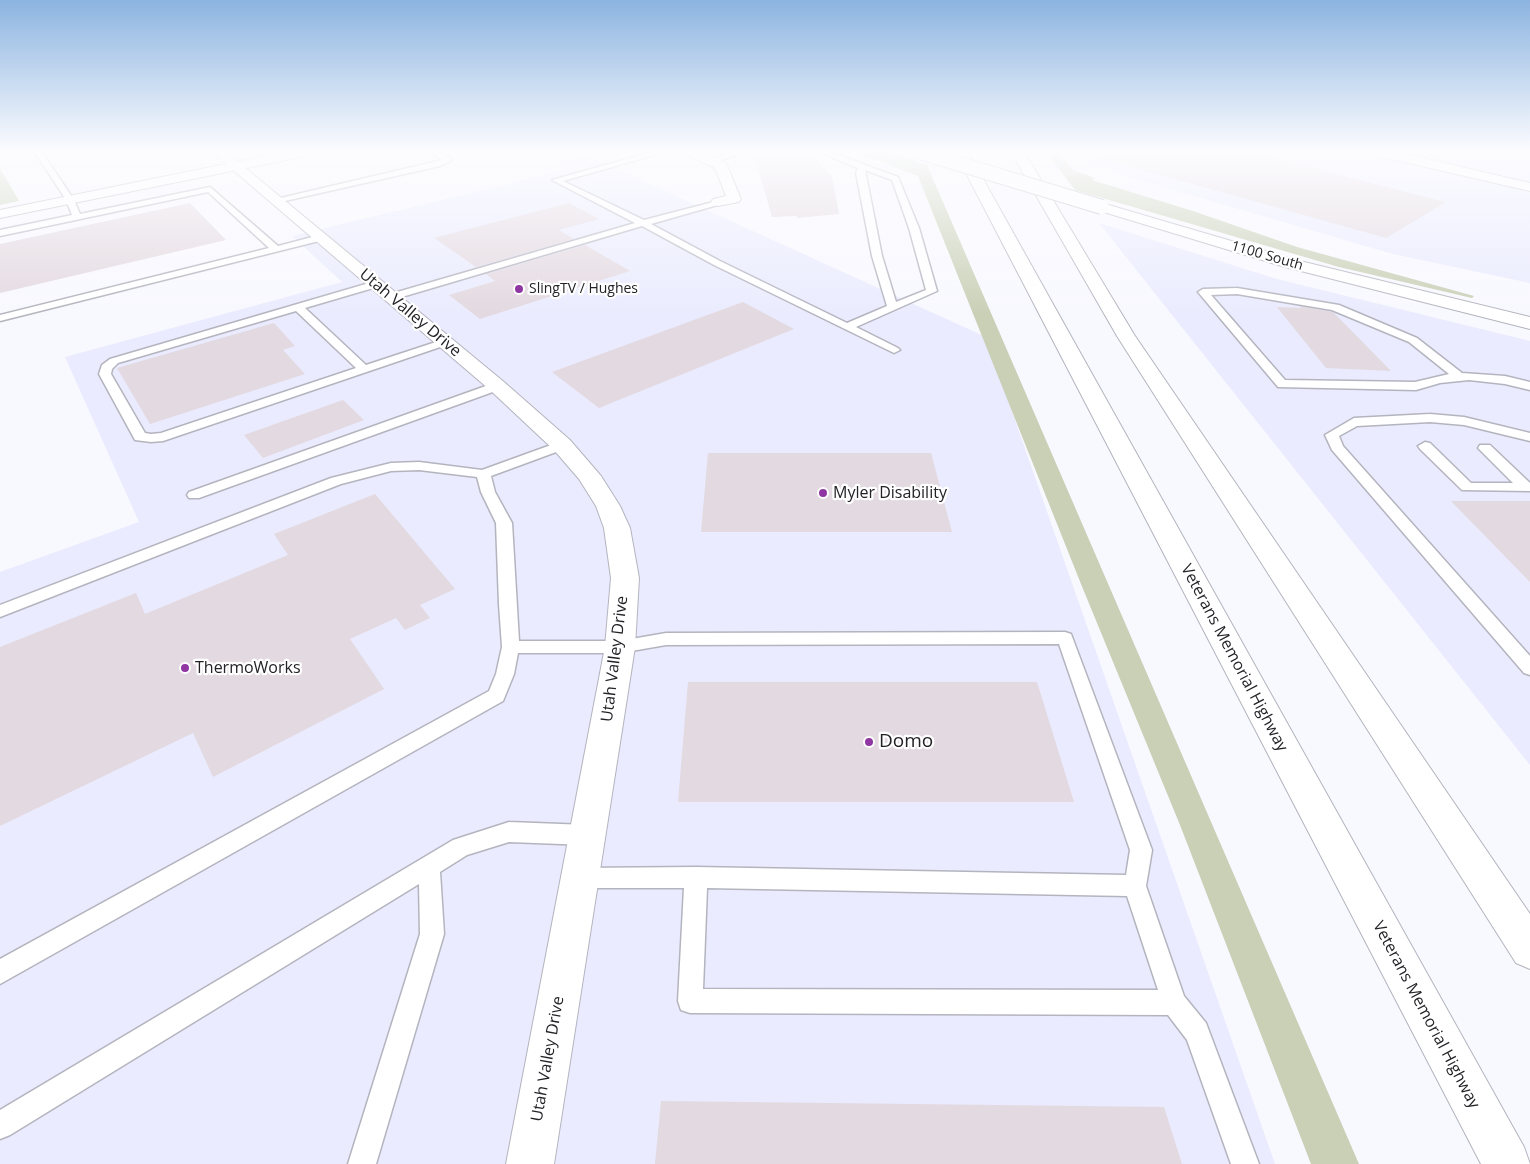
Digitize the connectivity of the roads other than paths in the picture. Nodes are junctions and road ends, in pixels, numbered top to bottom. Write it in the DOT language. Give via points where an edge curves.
graph roads {
  1 [pos="38,206"];
  2 [pos="73,206"];
  3 [pos="128,206"];
  4 [pos="229,206"];
  5 [pos="283,206"];
  6 [pos="609,206"];
  7 [pos="703,206"];
  8 [pos="867,206"];
  9 [pos="906,206"];
  10 [pos="990,206"];
  11 [pos="1049,206"];
  12 [pos="1100,206"];
  13 [pos="0,214"];
  14 [pos="77,217"];
  15 [pos="643,223"];
  16 [pos="0,233"];
  17 [pos="320,238"];
  18 [pos="276,249"];
  19 [pos="384,291"];
  20 [pos="298,307"];
  21 [pos="892,307"];
  22 [pos="0,318"];
  23 [pos="1530,323"];
  24 [pos="847,327"];
  25 [pos="445,342"];
  26 [pos="894,350"];
  27 [pos="364,369"];
  28 [pos="1458,376"];
  29 [pos="497,386"];
  30 [pos="1530,386"];
  31 [pos="1530,437"];
  32 [pos="562,445"];
  33 [pos="1425,446"];
  34 [pos="1484,448"];
  35 [pos="483,474"];
  36 [pos="1528,487"];
  37 [pos="194,495"];
  38 [pos="0,611"];
  39 [pos="511,647"];
  40 [pos="620,647"];
  41 [pos="1530,668"];
  42 [pos="587,835"];
  43 [pos="428,866"];
  44 [pos="696,877"];
  45 [pos="580,878"];
  46 [pos="1135,886"];
  47 [pos="1530,949"];
  48 [pos="0,972"];
  49 [pos="1174,1004"];
  50 [pos="0,1125"];
  51 [pos="362,1164"];
  52 [pos="530,1164"];
  53 [pos="1245,1164"];
  54 [pos="1507,1164"];
  1 -- 13 [label="main road"];
  2 -- 14 [label="lane"];
  3 -- 14 [label="lane"];
  4 -- 18 [label="lane"];
  5 -- 17 [label="main road, Utah Valley Drive"];
  6 -- 15 [label="lane"];
  7 -- 15 [label="lane"];
  8 -- 21 [label="lane"];
  9 -- 21 [label="lane" via="932,291"];
  10 -- 54 [label="main road, Veterans Memorial Highway"];
  11 -- 47 [label="main road" via="1126,336"];
  12 -- 23 [label="main road, 1100 South, bridge" via="1291,264"];
  14 -- 16 [label="lane"];
  15 -- 19 [label="lane"];
  15 -- 24 [label="lane"];
  17 -- 18 [label="lane"];
  17 -- 19 [label="main road, Utah Valley Drive"];
  18 -- 22 [label="lane"];
  19 -- 20 [label="lane"];
  19 -- 25 [label="main road, Utah Valley Drive"];
  20 -- 27 [label="lane"];
  20 -- 27 [label="lane" via="114,361 106,368 105,374 140,437 163,437"];
  21 -- 24 [label="lane"];
  24 -- 26 [label="lane"];
  25 -- 27 [label="lane"];
  25 -- 29 [label="main road, Utah Valley Drive"];
  28 -- 28 [label="lane" via="1416,386 1282,384 1203,292 1237,291 1335,306 1414,340"];
  28 -- 30 [label="lane" via="1486,377"];
  29 -- 32 [label="main road, Utah Valley Drive"];
  29 -- 37 [label="lane"];
  31 -- 41 [label="lane" via="1464,421 1430,418 1354,422 1332,435 1337,447"];
  32 -- 35 [label="lane"];
  32 -- 40 [label="main road, Utah Valley Drive" via="589,476 608,506 617,528 625,578"];
  33 -- 36 [label="lane" via="1467,486"];
  34 -- 36 [label="lane"];
  35 -- 38 [label="lane" via="420,466 391,467 336,481"];
  35 -- 39 [label="lane" via="504,524"];
  39 -- 40 [label="lane"];
  39 -- 48 [label="lane" via="496,696"];
  40 -- 42 [label="main road, Utah Valley Drive"];
  40 -- 46 [label="lane" via="666,639 1065,638 1141,850"];
  42 -- 43 [label="lane" via="509,832 461,847"];
  42 -- 45 [label="main road, Utah Valley Drive"];
  43 -- 50 [label="lane"];
  43 -- 51 [label="lane" via="432,934"];
  44 -- 45 [label="lane"];
  44 -- 46 [label="lane"];
  44 -- 49 [label="lane" via="690,1001"];
  45 -- 52 [label="main road, Utah Valley Drive"];
  46 -- 49 [label="lane"];
  49 -- 53 [label="lane" via="1197,1032"];
}
